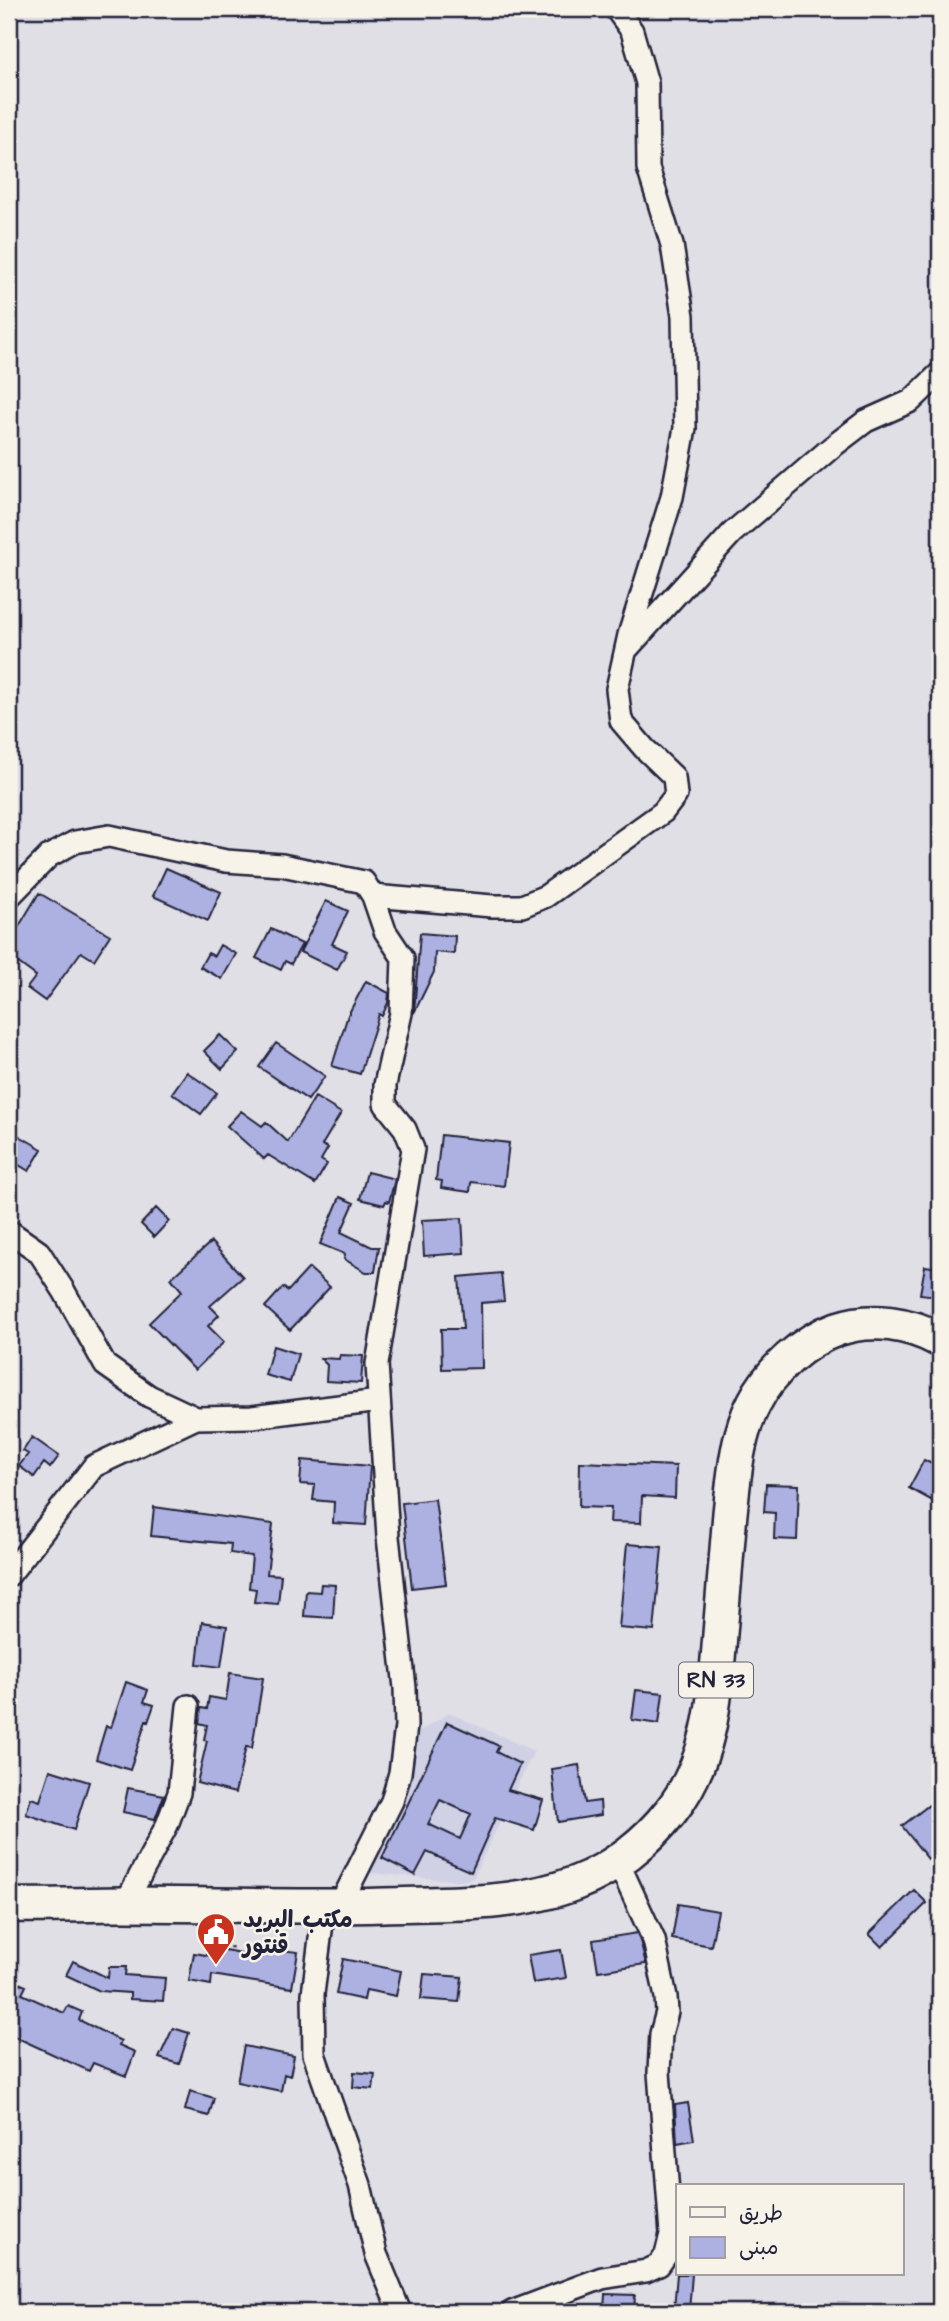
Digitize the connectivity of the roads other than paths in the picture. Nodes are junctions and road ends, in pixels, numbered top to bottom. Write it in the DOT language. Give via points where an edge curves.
graph roads {
  1 [pos="616,9"];
  2 [pos="940,373"];
  3 [pos="625,652"];
  4 [pos="373,896"];
  5 [pos="9,897"];
  6 [pos="9,1231"];
  7 [pos="940,1340"];
  8 [pos="379,1401"];
  9 [pos="196,1418"];
  10 [pos="9,1575"];
  11 [pos="188,1706"];
  12 [pos="618,1862"];
  13 [pos="125,1904"];
  14 [pos="9,1905"];
  15 [pos="331,1907"];
  16 [pos="400,2312"];
  17 [pos="512,2312"];
  1 -- 3 [label="street" via="632,31 647,83 648,168 672,246 683,316 685,428 672,497"];
  2 -- 3 [label="street" via="911,401 866,421 832,447 732,533"];
  3 -- 4 [label="street" via="617,689 621,721 674,776 676,795 663,812 546,896 522,906"];
  4 -- 5 [label="street" via="364,882 282,864 226,861 109,836 75,842 50,856"];
  4 -- 8 [label="street" via="385,931 403,958 401,1013 385,1104 405,1129 413,1149 377,1364"];
  6 -- 9 [label="street" via="39,1252 105,1365 149,1396"];
  7 -- 12 [label="main road, RN 33" via="902,1324 850,1324 797,1352 772,1374 753,1403 742,1433 732,1491 714,1708 706,1744 686,1791 650,1836"];
  8 -- 9 [label="street" via="252,1417"];
  8 -- 15 [label="street" via="406,1726 392,1801"];
  9 -- 10 [label="street" via="94,1466"];
  11 -- 13 [label="street" via="179,1793"];
  12 -- 15 [label="main road, RN 33" via="577,1883 527,1896 475,1903"];
  12 -- 17 [label="street" via="654,1940 666,1997 659,2072 671,2234 659,2265 603,2278"];
  13 -- 14 [label="main road, RN 33"];
  13 -- 15 [label="main road, RN 33"];
  15 -- 16 [label="street" via="313,1994 314,2054 360,2185 376,2254"];
}
